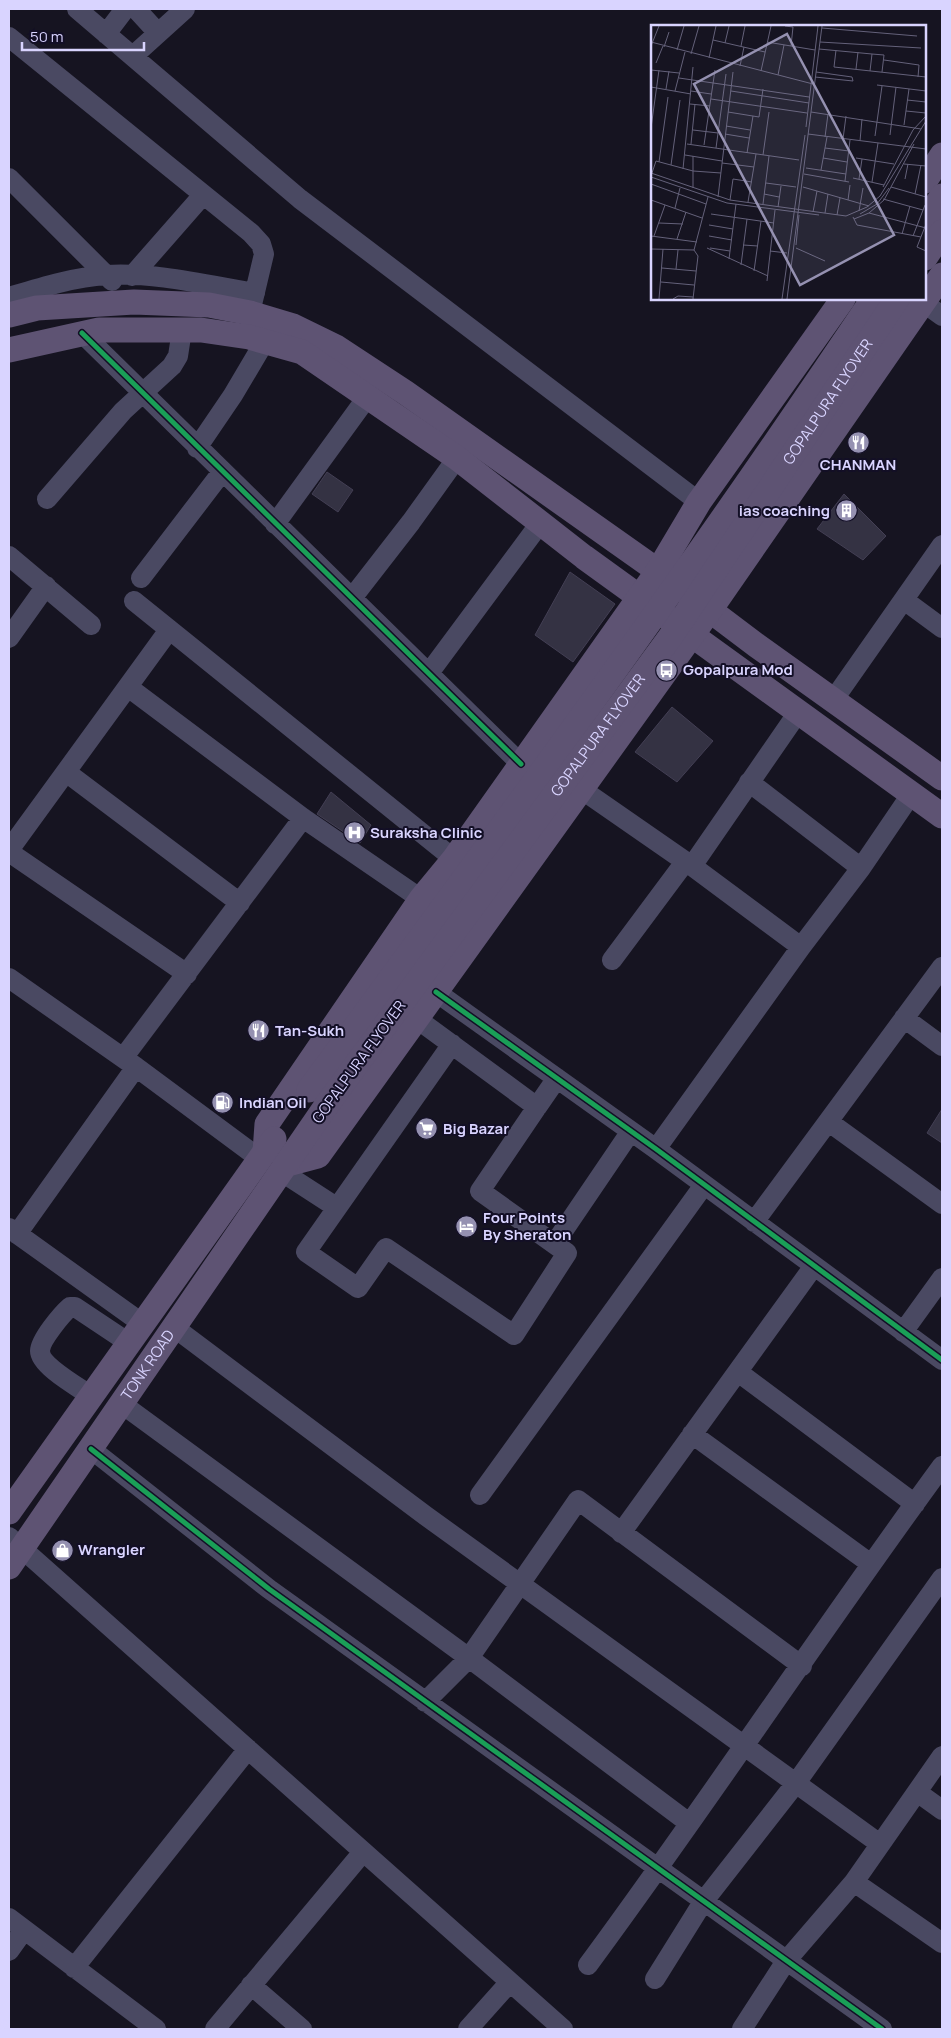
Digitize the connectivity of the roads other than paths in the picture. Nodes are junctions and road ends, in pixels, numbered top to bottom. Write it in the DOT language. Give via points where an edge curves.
graph roads {
  1 [pos="77,9"];
  2 [pos="126,9"];
  3 [pos="136,9"];
  4 [pos="185,9"];
  5 [pos="158,33"];
  6 [pos="106,34"];
  7 [pos="9,37"];
  8 [pos="133,56"];
  9 [pos="942,156"];
  10 [pos="9,178"];
  11 [pos="926,180"];
  12 [pos="203,195"];
  13 [pos="942,196"];
  14 [pos="926,220"];
  15 [pos="942,232"];
  16 [pos="926,256"];
  17 [pos="106,275"];
  18 [pos="942,275"];
  19 [pos="132,276"];
  20 [pos="9,297"];
  21 [pos="873,300"];
  22 [pos="896,300"];
  23 [pos="134,302"];
  24 [pos="252,303"];
  25 [pos="834,303"];
  26 [pos="933,309"];
  27 [pos="9,315"];
  28 [pos="182,330"];
  29 [pos="82,333"];
  30 [pos="265,341"];
  31 [pos="9,350"];
  32 [pos="141,392"];
  33 [pos="368,396"];
  34 [pos="760,417"];
  35 [pos="198,448"];
  36 [pos="817,456"];
  37 [pos="457,458"];
  38 [pos="222,472"];
  39 [pos="47,499"];
  40 [pos="700,502"];
  41 [pos="541,522"];
  42 [pos="275,524"];
  43 [pos="942,545"];
  44 [pos="9,556"];
  45 [pos="658,571"];
  46 [pos="141,578"];
  47 [pos="46,586"];
  48 [pos="640,596"];
  49 [pos="352,598"];
  50 [pos="904,600"];
  51 [pos="134,601"];
  52 [pos="710,610"];
  53 [pos="91,625"];
  54 [pos="942,628"];
  55 [pos="169,630"];
  56 [pos="692,635"];
  57 [pos="9,638"];
  58 [pos="429,673"];
  59 [pos="128,687"];
  60 [pos="834,700"];
  61 [pos="799,710"];
  62 [pos="521,764"];
  63 [pos="66,772"];
  64 [pos="942,778"];
  65 [pos="749,782"];
  66 [pos="581,790"];
  67 [pos="912,793"];
  68 [pos="942,816"];
  69 [pos="303,818"];
  70 [pos="480,821"];
  71 [pos="9,851"];
  72 [pos="532,858"];
  73 [pos="454,859"];
  74 [pos="688,864"];
  75 [pos="861,868"];
  76 [pos="421,899"];
  77 [pos="240,903"];
  78 [pos="801,947"];
  79 [pos="612,960"];
  80 [pos="942,967"];
  81 [pos="187,974"];
  82 [pos="9,978"];
  83 [pos="436,992"];
  84 [pos="904,1018"];
  85 [pos="416,1019"];
  86 [pos="452,1044"];
  87 [pos="942,1046"];
  88 [pos="130,1063"];
  89 [pos="557,1078"];
  90 [pos="318,1098"];
  91 [pos="537,1107"];
  92 [pos="828,1122"];
  93 [pos="631,1131"];
  94 [pos="656,1150"];
  95 [pos="262,1156"];
  96 [pos="285,1168"];
  97 [pos="704,1185"];
  98 [pos="942,1204"];
  99 [pos="336,1207"];
  100 [pos="754,1222"];
  101 [pos="13,1231"];
  102 [pos="558,1239"];
  103 [pos="814,1266"];
  104 [pos="942,1278"];
  105 [pos="175,1328"];
  106 [pos="903,1332"];
  107 [pos="136,1333"];
  108 [pos="942,1360"];
  109 [pos="738,1372"];
  110 [pos="91,1396"];
  111 [pos="122,1404"];
  112 [pos="692,1434"];
  113 [pos="91,1449"];
  114 [pos="942,1466"];
  115 [pos="480,1495"];
  116 [pos="12,1501"];
  117 [pos="915,1504"];
  118 [pos="622,1533"];
  119 [pos="13,1551"];
  120 [pos="871,1564"];
  121 [pos="942,1578"];
  122 [pos="520,1584"];
  123 [pos="469,1658"];
  124 [pos="802,1666"];
  125 [pos="425,1702"];
  126 [pos="745,1747"];
  127 [pos="248,1749"];
  128 [pos="942,1756"];
  129 [pos="796,1783"];
  130 [pos="916,1792"];
  131 [pos="942,1810"];
  132 [pos="689,1823"];
  133 [pos="880,1844"];
  134 [pos="363,1852"];
  135 [pos="659,1870"];
  136 [pos="854,1882"];
  137 [pos="703,1902"];
  138 [pos="17,1924"];
  139 [pos="942,1943"];
  140 [pos="9,1951"];
  141 [pos="786,1961"];
  142 [pos="588,1965"];
  143 [pos="74,1968"];
  144 [pos="655,1979"];
  145 [pos="510,1982"];
  146 [pos="251,1985"];
  147 [pos="156,2029"];
  148 [pos="215,2029"];
  149 [pos="302,2029"];
  150 [pos="468,2029"];
  151 [pos="562,2029"];
  152 [pos="742,2029"];
  153 [pos="882,2029"];
  1 -- 6 [label="street"];
  2 -- 6 [label="street"];
  3 -- 5 [label="street"];
  4 -- 5 [label="street"];
  5 -- 8 [label="street"];
  6 -- 8 [label="street"];
  7 -- 12 [label="street"];
  8 -- 40 [label="street" via="300,199"];
  9 -- 11 [label="main road"];
  10 -- 17 [label="street"];
  12 -- 19 [label="street"];
  12 -- 24 [label="street" via="260,244 264,254"];
  13 -- 14 [label="main road"];
  15 -- 16 [label="main road"];
  17 -- 19 [label="street"];
  17 -- 20 [label="street"];
  17 -- 23 [label="street"];
  18 -- 26 [label="main road"];
  19 -- 24 [label="street"];
  21 -- 90 [label="main road, GOPALPURA FLYOVER, bridge"];
  22 -- 90 [label="main road, GOPALPURA FLYOVER, bridge" via="671,636"];
  23 -- 24 [label="main road"];
  23 -- 27 [label="main road" via="37,308"];
  24 -- 45 [label="main road" via="336,347"];
  25 -- 34 [label="main road"];
  26 -- 36 [label="main road"];
  28 -- 29 [label="main road" via="98,330"];
  28 -- 30 [label="main road" via="211,331"];
  28 -- 32 [label="street" via="178,356 172,366"];
  29 -- 31 [label="main road"];
  29 -- 32 [label="street"];
  30 -- 33 [label="main road" via="302,352"];
  30 -- 35 [label="street"];
  32 -- 35 [label="street"];
  32 -- 39 [label="street"];
  33 -- 37 [label="main road"];
  33 -- 42 [label="street"];
  34 -- 36 [label="main road"];
  34 -- 40 [label="main road"];
  35 -- 38 [label="street"];
  36 -- 52 [label="main road"];
  37 -- 41 [label="main road"];
  37 -- 49 [label="street"];
  38 -- 42 [label="street"];
  38 -- 46 [label="street"];
  40 -- 45 [label="main road"];
  41 -- 48 [label="main road"];
  41 -- 58 [label="street"];
  42 -- 49 [label="street"];
  43 -- 50 [label="street"];
  44 -- 47 [label="street"];
  45 -- 48 [label="main road"];
  45 -- 52 [label="main road"];
  47 -- 53 [label="street"];
  47 -- 57 [label="street"];
  48 -- 56 [label="main road"];
  48 -- 62 [label="main road"];
  49 -- 58 [label="street"];
  50 -- 54 [label="street"];
  50 -- 60 [label="street"];
  51 -- 55 [label="street"];
  52 -- 56 [label="main road"];
  52 -- 60 [label="main road"];
  55 -- 59 [label="street"];
  55 -- 73 [label="street"];
  56 -- 61 [label="main road"];
  56 -- 66 [label="main road"];
  58 -- 62 [label="street"];
  59 -- 63 [label="street"];
  59 -- 69 [label="street"];
  60 -- 64 [label="main road"];
  61 -- 65 [label="street"];
  61 -- 67 [label="main road"];
  62 -- 70 [label="main road"];
  63 -- 71 [label="street"];
  63 -- 77 [label="street"];
  65 -- 74 [label="street"];
  65 -- 75 [label="street"];
  66 -- 72 [label="main road"];
  66 -- 74 [label="street"];
  67 -- 68 [label="main road"];
  67 -- 75 [label="street"];
  69 -- 76 [label="street"];
  69 -- 77 [label="street"];
  70 -- 72 [label="main road"];
  70 -- 73 [label="main road"];
  71 -- 81 [label="street"];
  72 -- 83 [label="main road"];
  73 -- 76 [label="main road"];
  74 -- 78 [label="street"];
  74 -- 79 [label="street"];
  75 -- 78 [label="street"];
  76 -- 95 [label="main road" via="266,1124"];
  77 -- 81 [label="street"];
  78 -- 94 [label="street"];
  80 -- 84 [label="street"];
  81 -- 88 [label="street"];
  82 -- 88 [label="street"];
  83 -- 85 [label="main road"];
  83 -- 89 [label="street"];
  84 -- 87 [label="street"];
  84 -- 92 [label="street"];
  85 -- 86 [label="street"];
  85 -- 96 [label="main road" via="318,1156"];
  86 -- 91 [label="street"];
  86 -- 99 [label="street"];
  88 -- 95 [label="street"];
  88 -- 101 [label="street"];
  89 -- 91 [label="street"];
  89 -- 93 [label="street"];
  90 -- 95 [label="main road, GOPALPURA FLYOVER"];
  90 -- 96 [label="main road, GOPALPURA FLYOVER"];
  91 -- 102 [label="street" via="480,1191"];
  92 -- 98 [label="street"];
  92 -- 100 [label="street"];
  93 -- 94 [label="street"];
  93 -- 102 [label="street"];
  94 -- 97 [label="street"];
  95 -- 107 [label="main road, TONK ROAD"];
  96 -- 99 [label="street"];
  96 -- 105 [label="main road, TONK ROAD"];
  97 -- 100 [label="street"];
  97 -- 115 [label="street"];
  99 -- 102 [label="street" via="307,1253 358,1288 386,1248 513,1336 568,1255"];
  100 -- 103 [label="street"];
  101 -- 107 [label="street"];
  103 -- 106 [label="street"];
  103 -- 109 [label="street"];
  104 -- 106 [label="street"];
  105 -- 111 [label="main road, TONK ROAD"];
  105 -- 122 [label="street"];
  106 -- 108 [label="street"];
  107 -- 110 [label="main road, TONK ROAD"];
  107 -- 110 [label="street" via="75,1307 70,1307 54,1326 42,1344 42,1358 50,1368"];
  109 -- 112 [label="street"];
  109 -- 117 [label="street"];
  110 -- 116 [label="main road, TONK ROAD"];
  111 -- 113 [label="main road, TONK ROAD"];
  111 -- 123 [label="street"];
  112 -- 118 [label="street"];
  112 -- 120 [label="street"];
  113 -- 119 [label="main road, TONK ROAD"];
  113 -- 125 [label="street" via="269,1589"];
  114 -- 117 [label="street"];
  117 -- 120 [label="street"];
  118 -- 122 [label="street" via="578,1500"];
  118 -- 124 [label="street"];
  119 -- 127 [label="street"];
  120 -- 124 [label="street"];
  121 -- 129 [label="street"];
  122 -- 123 [label="street"];
  122 -- 126 [label="street"];
  123 -- 125 [label="street"];
  123 -- 132 [label="street"];
  124 -- 126 [label="street"];
  125 -- 135 [label="street"];
  126 -- 129 [label="street"];
  126 -- 132 [label="street"];
  127 -- 134 [label="street"];
  127 -- 143 [label="street"];
  128 -- 130 [label="street"];
  129 -- 133 [label="street"];
  129 -- 137 [label="street"];
  130 -- 131 [label="street"];
  130 -- 133 [label="street"];
  132 -- 135 [label="street"];
  133 -- 136 [label="street"];
  134 -- 145 [label="street"];
  134 -- 146 [label="street"];
  135 -- 137 [label="street"];
  135 -- 142 [label="street"];
  136 -- 139 [label="street"];
  136 -- 141 [label="street"];
  137 -- 141 [label="street"];
  137 -- 144 [label="street"];
  138 -- 140 [label="street"];
  138 -- 143 [label="street"];
  141 -- 152 [label="street"];
  141 -- 153 [label="street"];
  143 -- 147 [label="street"];
  145 -- 150 [label="street"];
  145 -- 151 [label="street"];
  146 -- 148 [label="street"];
  146 -- 149 [label="street"];
}
